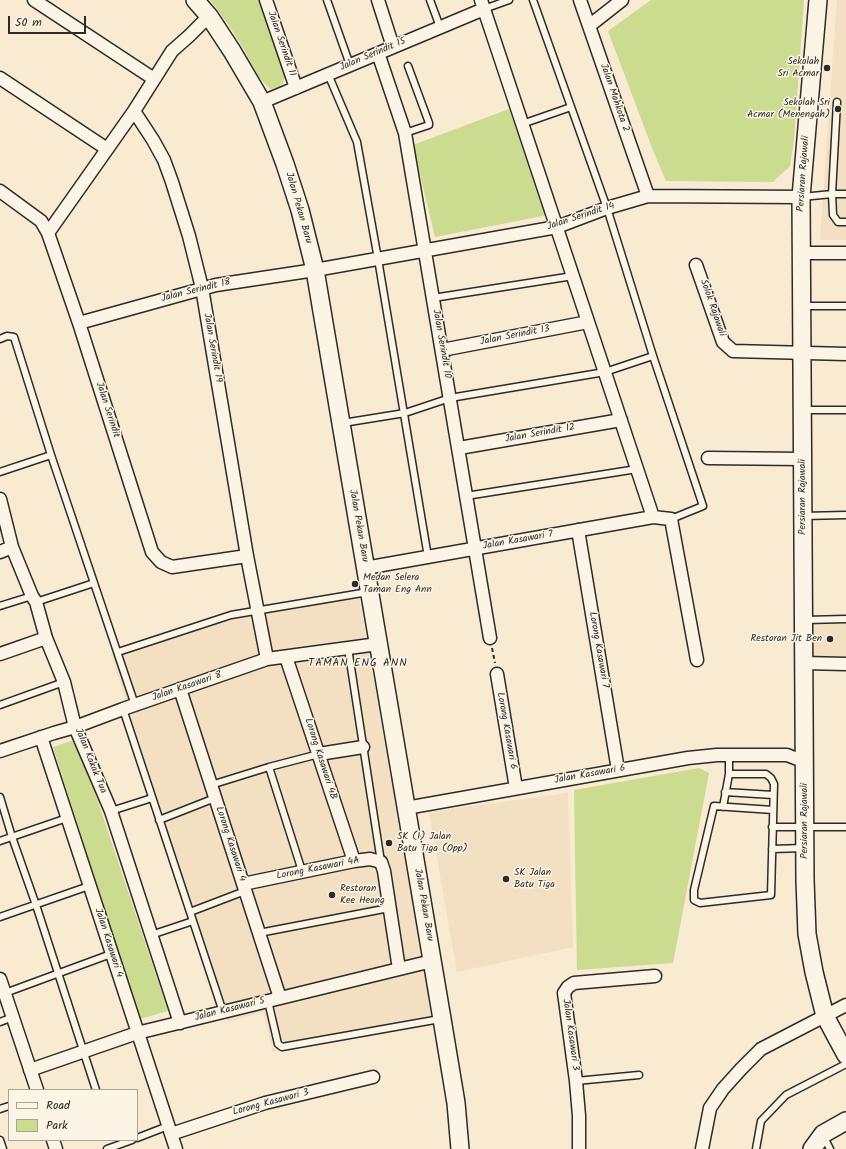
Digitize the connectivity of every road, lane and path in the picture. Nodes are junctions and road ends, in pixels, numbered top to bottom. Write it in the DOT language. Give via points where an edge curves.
graph roads {
  1 [pos="34,0"];
  2 [pos="195,0"];
  3 [pos="266,0"];
  4 [pos="327,0"];
  5 [pos="378,0"];
  6 [pos="430,0"];
  7 [pos="509,0"];
  8 [pos="533,0"];
  9 [pos="580,0"];
  10 [pos="622,0"];
  11 [pos="818,0"];
  12 [pos="482,4"];
  13 [pos="208,16"];
  14 [pos="589,26"];
  15 [pos="440,27"];
  16 [pos="393,47"];
  17 [pos="378,53"];
  18 [pos="350,65"];
  19 [pos="408,66"];
  20 [pos="328,74"];
  21 [pos="0,78"];
  22 [pos="154,79"];
  23 [pos="296,88"];
  24 [pos="262,102"];
  25 [pos="837,102"];
  26 [pos="571,107"];
  27 [pos="134,111"];
  28 [pos="522,124"];
  29 [pos="405,133"];
  30 [pos="107,149"];
  31 [pos="0,191"];
  32 [pos="832,194"];
  33 [pos="846,194"];
  34 [pos="648,196"];
  35 [pos="802,197"];
  36 [pos="607,208"];
  37 [pos="846,222"];
  38 [pos="557,228"];
  39 [pos="48,233"];
  40 [pos="425,250"];
  41 [pos="802,253"];
  42 [pos="846,253"];
  43 [pos="378,259"];
  44 [pos="696,265"];
  45 [pos="315,270"];
  46 [pos="573,276"];
  47 [pos="202,288"];
  48 [pos="433,298"];
  49 [pos="802,306"];
  50 [pos="846,306"];
  51 [pos="588,322"];
  52 [pos="79,323"];
  53 [pos="0,339"];
  54 [pos="442,350"];
  55 [pos="802,353"];
  56 [pos="846,354"];
  57 [pos="653,356"];
  58 [pos="605,372"];
  59 [pos="450,398"];
  60 [pos="803,410"];
  61 [pos="846,410"];
  62 [pos="404,413"];
  63 [pos="621,420"];
  64 [pos="341,424"];
  65 [pos="459,448"];
  66 [pos="51,455"];
  67 [pos="708,458"];
  68 [pos="803,459"];
  69 [pos="637,469"];
  70 [pos="0,472"];
  71 [pos="466,496"];
  72 [pos="1,504"];
  73 [pos="846,515"];
  74 [pos="803,516"];
  75 [pos="653,517"];
  76 [pos="671,519"];
  77 [pos="578,530"];
  78 [pos="12,548"];
  79 [pos="476,548"];
  80 [pos="0,552"];
  81 [pos="247,556"];
  82 [pos="428,557"];
  83 [pos="366,568"];
  84 [pos="94,582"];
  85 [pos="370,592"];
  86 [pos="34,599"];
  87 [pos="0,606"];
  88 [pos="257,610"];
  89 [pos="846,619"];
  90 [pos="804,620"];
  91 [pos="46,638"];
  92 [pos="490,638"];
  93 [pos="378,644"];
  94 [pos="348,648"];
  95 [pos="118,652"];
  96 [pos="0,654"];
  97 [pos="286,657"];
  98 [pos="267,660"];
  99 [pos="697,660"];
  100 [pos="804,663"];
  101 [pos="846,664"];
  102 [pos="497,674"];
  103 [pos="64,682"];
  104 [pos="180,689"];
  105 [pos="0,705"];
  106 [pos="135,705"];
  107 [pos="123,709"];
  108 [pos="75,727"];
  109 [pos="805,736"];
  110 [pos="41,737"];
  111 [pos="363,747"];
  112 [pos="0,751"];
  113 [pos="319,754"];
  114 [pos="775,754"];
  115 [pos="730,755"];
  116 [pos="805,765"];
  117 [pos="269,767"];
  118 [pos="618,770"];
  119 [pos="729,774"];
  120 [pos="211,785"];
  121 [pos="516,788"];
  122 [pos="725,792"];
  123 [pos="774,795"];
  124 [pos="0,797"];
  125 [pos="152,798"];
  126 [pos="215,798"];
  127 [pos="723,807"];
  128 [pos="406,808"];
  129 [pos="773,810"];
  130 [pos="111,811"];
  131 [pos="67,818"];
  132 [pos="159,820"];
  133 [pos="805,826"];
  134 [pos="772,827"];
  135 [pos="846,827"];
  136 [pos="12,837"];
  137 [pos="0,841"];
  138 [pos="805,848"];
  139 [pos="772,849"];
  140 [pos="354,861"];
  141 [pos="381,862"];
  142 [pos="302,871"];
  143 [pos="89,886"];
  144 [pos="244,888"];
  145 [pos="36,905"];
  146 [pos="389,908"];
  147 [pos="190,912"];
  148 [pos="0,917"];
  149 [pos="193,921"];
  150 [pos="259,933"];
  151 [pos="151,935"];
  152 [pos="112,954"];
  153 [pos="432,960"];
  154 [pos="399,969"];
  155 [pos="58,974"];
  156 [pos="655,976"];
  157 [pos="0,979"];
  158 [pos="5,993"];
  159 [pos="280,998"];
  160 [pos="268,1001"];
  161 [pos="835,1011"];
  162 [pos="223,1012"];
  163 [pos="13,1017"];
  164 [pos="442,1019"];
  165 [pos="0,1022"];
  166 [pos="180,1023"];
  167 [pos="137,1033"];
  168 [pos="846,1035"];
  169 [pos="83,1052"];
  170 [pos="846,1055"];
  171 [pos="846,1064"];
  172 [pos="30,1070"];
  173 [pos="639,1075"];
  174 [pos="373,1077"];
  175 [pos="576,1081"];
  176 [pos="37,1089"];
  177 [pos="96,1089"];
  178 [pos="846,1121"];
  179 [pos="169,1130"];
  180 [pos="823,1134"];
  181 [pos="138,1138"];
  182 [pos="0,1140"];
  183 [pos="130,1141"];
  184 [pos="115,1148"];
  185 [pos="3,1149"];
  186 [pos="107,1149"];
  187 [pos="176,1149"];
  188 [pos="460,1149"];
  189 [pos="579,1149"];
  190 [pos="702,1149"];
  191 [pos="756,1149"];
  192 [pos="812,1149"];
  193 [pos="830,1149"];
  1 -- 22 [label="street"];
  2 -- 13 [label="street, Jalan Pekan Baru"];
  3 -- 23 [label="street, Jalan Serindit 11"];
  4 -- 18 [label="lane"];
  5 -- 16 [label="street"];
  6 -- 15 [label="lane"];
  7 -- 12 [label="lane"];
  8 -- 26 [label="lane"];
  9 -- 14 [label="street, Jalan Mahkota 2"];
  10 -- 14 [label="street"];
  11 -- 35 [label="street, Persiaran Rajawali"];
  12 -- 15 [label="street, Jalan Serindit 15"];
  12 -- 28 [label="street"];
  13 -- 22 [label="street" via="172,51"];
  13 -- 24 [label="street, Jalan Pekan Baru"];
  14 -- 34 [label="street, Jalan Mahkota 2"];
  15 -- 16 [label="street, Jalan Serindit 15"];
  16 -- 17 [label="street, Jalan Serindit 15"];
  17 -- 18 [label="street, Jalan Serindit 15"];
  17 -- 29 [label="street, Jalan Serindit 10"];
  18 -- 20 [label="street, Jalan Serindit 15"];
  19 -- 29 [label="lane" via="429,125"];
  20 -- 23 [label="street, Jalan Serindit 15"];
  20 -- 43 [label="lane" via="357,142"];
  21 -- 30 [label="street"];
  22 -- 27 [label="street"];
  23 -- 24 [label="street, Jalan Serindit 15"];
  24 -- 45 [label="street, Jalan Pekan Baru" via="300,210"];
  25 -- 32 [label="lane"];
  26 -- 28 [label="lane"];
  26 -- 36 [label="lane"];
  27 -- 30 [label="street"];
  27 -- 47 [label="street, Jalan Serindit 19" via="164,160"];
  28 -- 38 [label="street"];
  29 -- 40 [label="street, Jalan Serindit 10"];
  30 -- 39 [label="street"];
  31 -- 39 [label="street, Jalan Serindit" via="41,221"];
  32 -- 33 [label="lane"];
  32 -- 35 [label="lane"];
  32 -- 37 [label="lane" via="833,215 838,222"];
  34 -- 35 [label="street, Jalan Serindit 14"];
  34 -- 36 [label="street, Jalan Serindit 14"];
  35 -- 41 [label="street, Persiaran Rajawali"];
  36 -- 38 [label="street, Jalan Serindit 14"];
  36 -- 57 [label="lane"];
  38 -- 40 [label="street, Jalan Serindit 14"];
  38 -- 46 [label="street"];
  39 -- 52 [label="street, Jalan Serindit"];
  40 -- 43 [label="street, Jalan Serindit 14"];
  40 -- 48 [label="street, Jalan Serindit 10"];
  41 -- 42 [label="street"];
  41 -- 49 [label="street, Persiaran Rajawali"];
  43 -- 45 [label="street, Jalan Serindit 14"];
  43 -- 62 [label="lane"];
  44 -- 55 [label="street, Solok Rajawali" via="723,342 733,351"];
  45 -- 47 [label="street, Jalan Serindit 18"];
  45 -- 64 [label="street, Jalan Pekan Baru"];
  46 -- 48 [label="lane"];
  46 -- 51 [label="street"];
  47 -- 52 [label="street, Jalan Serindit 18"];
  47 -- 81 [label="street, Jalan Serindit 19"];
  48 -- 54 [label="street, Jalan Serindit 10"];
  49 -- 50 [label="lane"];
  49 -- 55 [label="street, Persiaran Rajawali"];
  51 -- 54 [label="street, Jalan Serindit 13"];
  51 -- 58 [label="street"];
  52 -- 81 [label="street, Jalan Serindit" via="152,552 161,562 172,567"];
  53 -- 66 [label="lane" via="14,337"];
  54 -- 59 [label="street, Jalan Serindit 10"];
  55 -- 56 [label="street, Solok Rajawali"];
  55 -- 60 [label="street, Persiaran Rajawali"];
  57 -- 58 [label="lane"];
  57 -- 76 [label="lane" via="703,506"];
  58 -- 59 [label="lane"];
  58 -- 63 [label="street"];
  59 -- 62 [label="lane"];
  59 -- 65 [label="street, Jalan Serindit 10"];
  60 -- 61 [label="lane"];
  60 -- 68 [label="street, Persiaran Rajawali"];
  62 -- 64 [label="lane"];
  62 -- 82 [label="lane"];
  63 -- 65 [label="street, Jalan Serindit 12"];
  63 -- 69 [label="street"];
  64 -- 83 [label="street, Jalan Pekan Baru"];
  65 -- 71 [label="street, Jalan Serindit 10"];
  66 -- 70 [label="lane"];
  66 -- 84 [label="lane"];
  67 -- 68 [label="street"];
  68 -- 74 [label="street, Persiaran Rajawali"];
  69 -- 71 [label="lane"];
  69 -- 75 [label="street"];
  71 -- 79 [label="street, Jalan Serindit 10"];
  72 -- 78 [label="street, Jalan Kakak Tua"];
  73 -- 74 [label="lane"];
  74 -- 90 [label="street, Persiaran Rajawali"];
  75 -- 76 [label="street, Jalan Kasawari 7"];
  75 -- 77 [label="street, Jalan Kasawari 7"];
  76 -- 99 [label="street"];
  77 -- 79 [label="street, Jalan Kasawari 7"];
  77 -- 118 [label="street, Lorong Kasawari 7"];
  78 -- 80 [label="street"];
  78 -- 86 [label="street, Jalan Kakak Tua"];
  79 -- 82 [label="street, Jalan Kasawari 7"];
  79 -- 92 [label="street, Jalan Serindit 10"];
  81 -- 88 [label="street, Jalan Serindit 19"];
  82 -- 83 [label="street, Jalan Kasawari 7"];
  83 -- 85 [label="street, Jalan Pekan Baru"];
  84 -- 86 [label="lane"];
  84 -- 95 [label="lane"];
  85 -- 88 [label="lane"];
  85 -- 93 [label="street, Jalan Pekan Baru"];
  86 -- 87 [label="lane"];
  86 -- 91 [label="street, Jalan Kakak Tua"];
  88 -- 95 [label="lane" via="231,615"];
  88 -- 98 [label="street, Jalan Serindit 19"];
  89 -- 90 [label="lane"];
  90 -- 100 [label="street, Persiaran Rajawali"];
  91 -- 96 [label="street"];
  91 -- 103 [label="street, Jalan Kakak Tua"];
  92 -- 102 [label="path"];
  93 -- 94 [label="street, Jalan Kasawari 8"];
  93 -- 128 [label="street, Jalan Pekan Baru"];
  94 -- 97 [label="street, Jalan Kasawari 8"];
  94 -- 111 [label="lane"];
  95 -- 106 [label="lane"];
  97 -- 98 [label="street, Jalan Kasawari 8"];
  97 -- 113 [label="street, Lorong Kasawari 4B"];
  98 -- 104 [label="street, Jalan Kasawari 8"];
  100 -- 101 [label="street"];
  100 -- 109 [label="street, Persiaran Rajawali"];
  102 -- 121 [label="street, Lorong Kasawari 6"];
  103 -- 105 [label="lane"];
  103 -- 108 [label="street, Jalan Kakak Tua"];
  104 -- 106 [label="street, Jalan Kasawari 8"];
  104 -- 120 [label="street, Lorong Kasawari 4"];
  106 -- 107 [label="street, Jalan Kasawari 8"];
  107 -- 108 [label="street, Jalan Kasawari 8"];
  107 -- 125 [label="lane"];
  108 -- 110 [label="street, Jalan Kasawari 8"];
  108 -- 130 [label="street, Jalan Kakak Tua"];
  109 -- 114 [label="street" via="793,749"];
  109 -- 116 [label="street, Persiaran Rajawali"];
  110 -- 112 [label="street, Jalan Kasawari 8"];
  110 -- 131 [label="street, Jalan Kasawari 4"];
  111 -- 113 [label="street"];
  111 -- 141 [label="lane"];
  113 -- 117 [label="lane"];
  113 -- 140 [label="street, Lorong Kasawari 4B"];
  114 -- 115 [label="street, Jalan Kasawari 6"];
  114 -- 116 [label="street" via="793,757"];
  115 -- 118 [label="street, Jalan Kasawari 6" via="688,758"];
  115 -- 119 [label="lane"];
  116 -- 133 [label="street, Persiaran Rajawali"];
  117 -- 120 [label="lane"];
  117 -- 142 [label="lane"];
  118 -- 121 [label="street, Jalan Kasawari 6"];
  119 -- 122 [label="lane"];
  119 -- 123 [label="lane" via="766,774 774,784"];
  120 -- 126 [label="street, Lorong Kasawari 4"];
  121 -- 128 [label="street, Jalan Kasawari 6"];
  122 -- 123 [label="lane"];
  122 -- 127 [label="lane"];
  123 -- 129 [label="lane"];
  124 -- 136 [label="lane"];
  125 -- 130 [label="lane"];
  125 -- 132 [label="lane"];
  126 -- 132 [label="lane"];
  126 -- 144 [label="street, Lorong Kasawari 4"];
  127 -- 129 [label="lane"];
  127 -- 139 [label="lane" via="714,806 694,890 694,900 700,903 771,895"];
  128 -- 153 [label="street, Jalan Pekan Baru"];
  129 -- 134 [label="lane"];
  130 -- 151 [label="street, Jalan Kakak Tua"];
  131 -- 136 [label="lane"];
  131 -- 143 [label="street, Jalan Kasawari 4"];
  132 -- 147 [label="lane"];
  133 -- 134 [label="lane"];
  133 -- 135 [label="lane"];
  133 -- 138 [label="street, Persiaran Rajawali"];
  134 -- 139 [label="lane"];
  136 -- 137 [label="lane"];
  136 -- 145 [label="lane"];
  138 -- 139 [label="lane"];
  138 -- 161 [label="street, Persiaran Rajawali" via="807,934 820,994"];
  140 -- 141 [label="street, Lorong Kasawari 4A" via="370,859"];
  140 -- 142 [label="street, Lorong Kasawari 4A"];
  141 -- 146 [label="street"];
  142 -- 144 [label="street, Lorong Kasawari 4A"];
  143 -- 145 [label="lane"];
  143 -- 152 [label="street, Jalan Kasawari 4"];
  144 -- 147 [label="lane"];
  144 -- 150 [label="street, Lorong Kasawari 4"];
  145 -- 148 [label="lane"];
  145 -- 155 [label="lane"];
  146 -- 150 [label="lane"];
  146 -- 154 [label="street"];
  147 -- 149 [label="lane"];
  149 -- 151 [label="lane"];
  149 -- 162 [label="lane"];
  150 -- 159 [label="street, Lorong Kasawari 4"];
  151 -- 166 [label="street, Jalan Kakak Tua"];
  152 -- 155 [label="lane"];
  152 -- 167 [label="street, Jalan Kasawari 4"];
  153 -- 154 [label="street, Jalan Kasawari 5"];
  153 -- 164 [label="street, Jalan Pekan Baru"];
  154 -- 159 [label="street, Jalan Kasawari 5"];
  155 -- 158 [label="lane"];
  155 -- 169 [label="lane"];
  156 -- 175 [label="street, Jalan Kasawari 3" via="574,983 568,987 564,993"];
  157 -- 158 [label="street"];
  158 -- 163 [label="street"];
  159 -- 160 [label="street, Jalan Kasawari 5"];
  160 -- 162 [label="street, Jalan Kasawari 5"];
  160 -- 164 [label="lane" via="278,1044 282,1047"];
  161 -- 168 [label="street, Persiaran Rajawali"];
  161 -- 170 [label="street, Persiaran Rajawali"];
  161 -- 190 [label="street" via="761,1049 741,1069 710,1108"];
  162 -- 166 [label="street, Jalan Kasawari 5"];
  163 -- 165 [label="lane"];
  163 -- 172 [label="street"];
  164 -- 188 [label="street, Jalan Pekan Baru" via="456,1103"];
  166 -- 167 [label="street, Jalan Kasawari 5"];
  167 -- 169 [label="street, Jalan Kasawari 5"];
  167 -- 179 [label="street, Jalan Kasawari 4"];
  169 -- 172 [label="street, Jalan Kasawari 5"];
  169 -- 177 [label="lane"];
  171 -- 191 [label="lane" via="786,1095 761,1121"];
  172 -- 176 [label="street"];
  173 -- 175 [label="lane"];
  174 -- 179 [label="street, Lorong Kasawari 3"];
  175 -- 189 [label="street, Jalan Kasawari 3"];
  178 -- 180 [label="street"];
  179 -- 181 [label="lane"];
  179 -- 187 [label="street, Jalan Kasawari 4"];
  180 -- 192 [label="street"];
  180 -- 193 [label="lane"];
  182 -- 185 [label="lane"];
  183 -- 184 [label="lane"];
  184 -- 186 [label="lane"];
}
